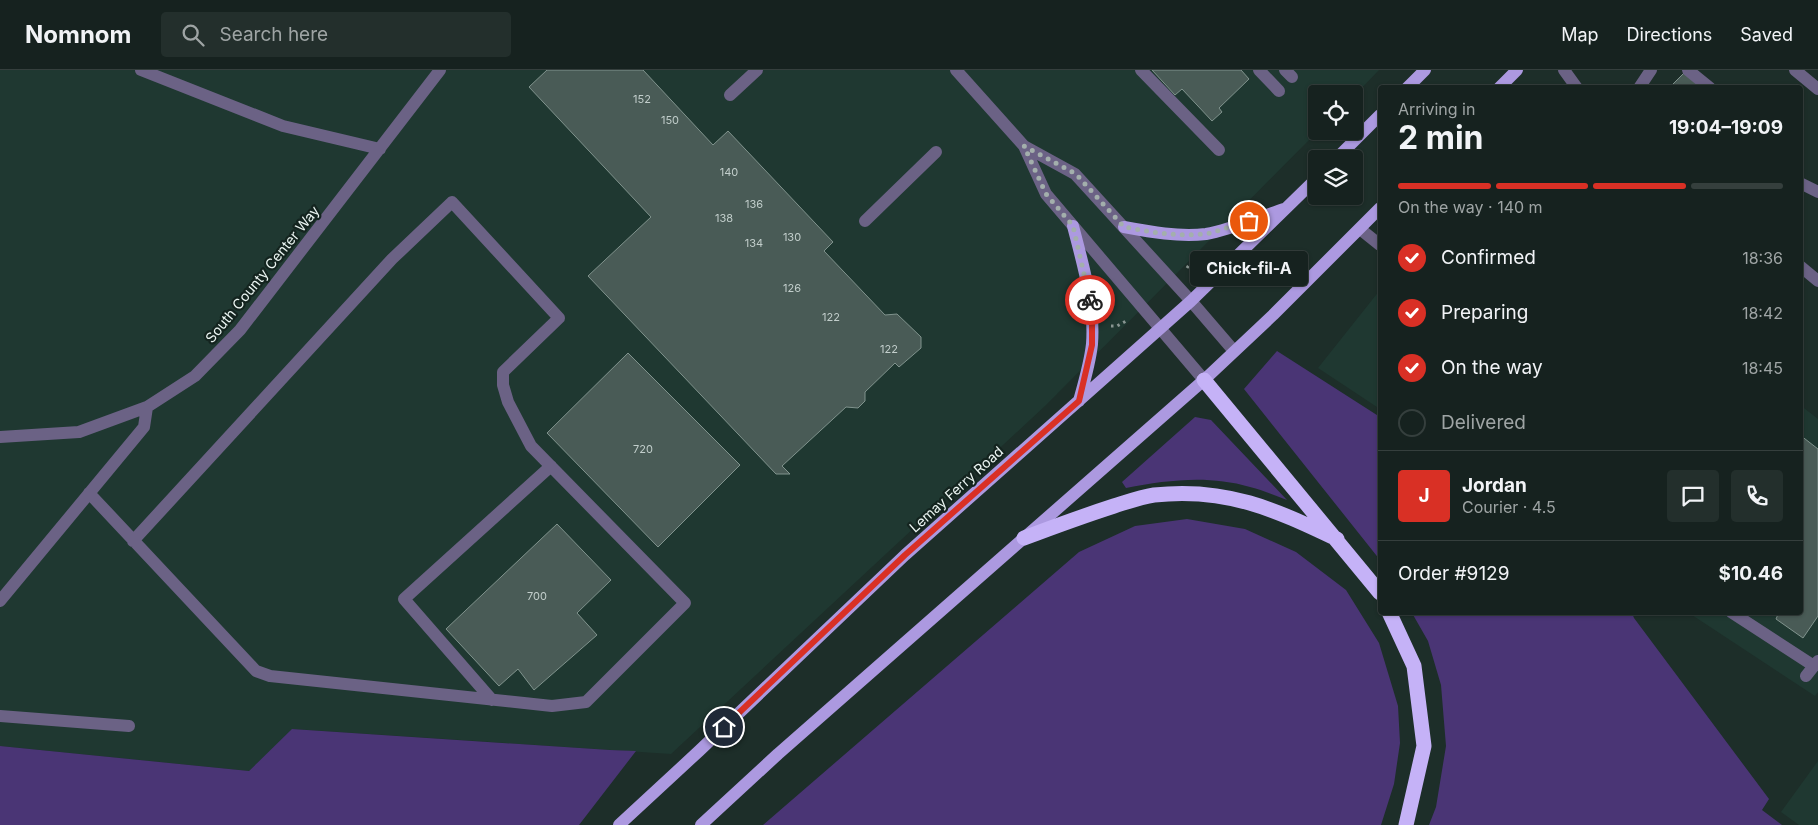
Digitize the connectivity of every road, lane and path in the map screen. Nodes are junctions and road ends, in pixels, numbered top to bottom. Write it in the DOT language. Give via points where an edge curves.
graph roads {
  1 [pos="141,70"];
  2 [pos="440,70"];
  3 [pos="757,70"];
  4 [pos="956,70"];
  5 [pos="1141,70"];
  6 [pos="1259,70"];
  7 [pos="1425,70"];
  8 [pos="1517,70"];
  9 [pos="1564,70"];
  10 [pos="1651,70"];
  11 [pos="1688,70"];
  12 [pos="1795,70"];
  13 [pos="1410,85"];
  14 [pos="1502,85"];
  15 [pos="1575,85"];
  16 [pos="1641,85"];
  17 [pos="1706,85"];
  18 [pos="1818,89"];
  19 [pos="1279,91"];
  20 [pos="730,95"];
  21 [pos="1378,117"];
  22 [pos="1024,146"];
  23 [pos="380,149"];
  24 [pos="1220,150"];
  25 [pos="1345,150"];
  26 [pos="936,152"];
  27 [pos="1803,184"];
  28 [pos="1308,187"];
  29 [pos="1818,192"];
  30 [pos="1286,208"];
  31 [pos="1378,210"];
  32 [pos="865,221"];
  33 [pos="1073,226"];
  34 [pos="1124,227"];
  35 [pos="1360,229"];
  36 [pos="1378,243"];
  37 [pos="1192,250"];
  38 [pos="1803,268"];
  39 [pos="1184,270"];
  40 [pos="1818,281"];
  41 [pos="1191,300"];
  42 [pos="1129,320"];
  43 [pos="1103,327"];
  44 [pos="1160,329"];
  45 [pos="1234,351"];
  46 [pos="1204,380"];
  47 [pos="1079,401"];
  48 [pos="147,407"];
  49 [pos="0,437"];
  50 [pos="551,466"];
  51 [pos="90,493"];
  52 [pos="1024,538"];
  53 [pos="1337,539"];
  54 [pos="133,541"];
  55 [pos="1378,590"];
  56 [pos="0,601"];
  57 [pos="1390,615"];
  58 [pos="1736,615"];
  59 [pos="1816,663"];
  60 [pos="1806,676"];
  61 [pos="492,700"];
  62 [pos="0,716"];
  63 [pos="129,726"];
  64 [pos="618,825"];
  65 [pos="701,825"];
  66 [pos="1406,825"];
  1 -- 23 [label="street" via="283,126"];
  2 -- 23 [label="street, South County Center Way"];
  3 -- 20 [label="street"];
  4 -- 22 [label="street"];
  5 -- 24 [label="street"];
  6 -- 19 [label="street"];
  7 -- 13 [label="main road"];
  8 -- 14 [label="main road"];
  9 -- 15 [label="street"];
  10 -- 16 [label="street"];
  11 -- 17 [label="street"];
  12 -- 18 [label="street"];
  21 -- 25 [label="main road"];
  22 -- 33 [label="street" via="1046,194"];
  22 -- 34 [label="street" via="1076,174"];
  23 -- 48 [label="street, South County Center Way" via="240,330 195,376"];
  26 -- 32 [label="street"];
  27 -- 29 [label="street"];
  28 -- 30 [label="main road, Lemay Ferry Road"];
  30 -- 34 [label="main road" via="1207,234 1158,233"];
  30 -- 41 [label="main road, Lemay Ferry Road"];
  31 -- 35 [label="main road"];
  33 -- 44 [label="street"];
  33 -- 47 [label="main road" via="1092,316 1092,345"];
  34 -- 41 [label="street"];
  35 -- 36 [label="street"];
  35 -- 45 [label="main road"];
  37 -- 39 [label="path" via="1191,262"];
  38 -- 40 [label="street"];
  41 -- 44 [label="main road, Lemay Ferry Road"];
  41 -- 45 [label="street"];
  42 -- 43 [label="path" via="1117,326"];
  44 -- 46 [label="street"];
  44 -- 47 [label="main road, Lemay Ferry Road"];
  45 -- 46 [label="main road"];
  46 -- 52 [label="main road"];
  46 -- 53 [label="highway"];
  47 -- 64 [label="main road, Lemay Ferry Road" via="905,555"];
  48 -- 49 [label="street, South County Center Way" via="79,432"];
  48 -- 51 [label="street" via="144,427"];
  50 -- 54 [label="street" via="531,446 508,402 503,372 559,318 452,202 392,259"];
  50 -- 61 [label="street" via="404,599"];
  50 -- 61 [label="street" via="685,603 586,702 552,706"];
  51 -- 54 [label="street"];
  51 -- 56 [label="street"];
  52 -- 53 [label="highway" via="1127,502 1153,495 1184,494 1251,502"];
  52 -- 65 [label="main road"];
  53 -- 55 [label="highway"];
  54 -- 61 [label="street" via="256,671 286,679"];
  57 -- 66 [label="highway" via="1414,666 1424,746"];
  58 -- 59 [label="street"];
  59 -- 60 [label="street"];
  62 -- 63 [label="street"];
}
